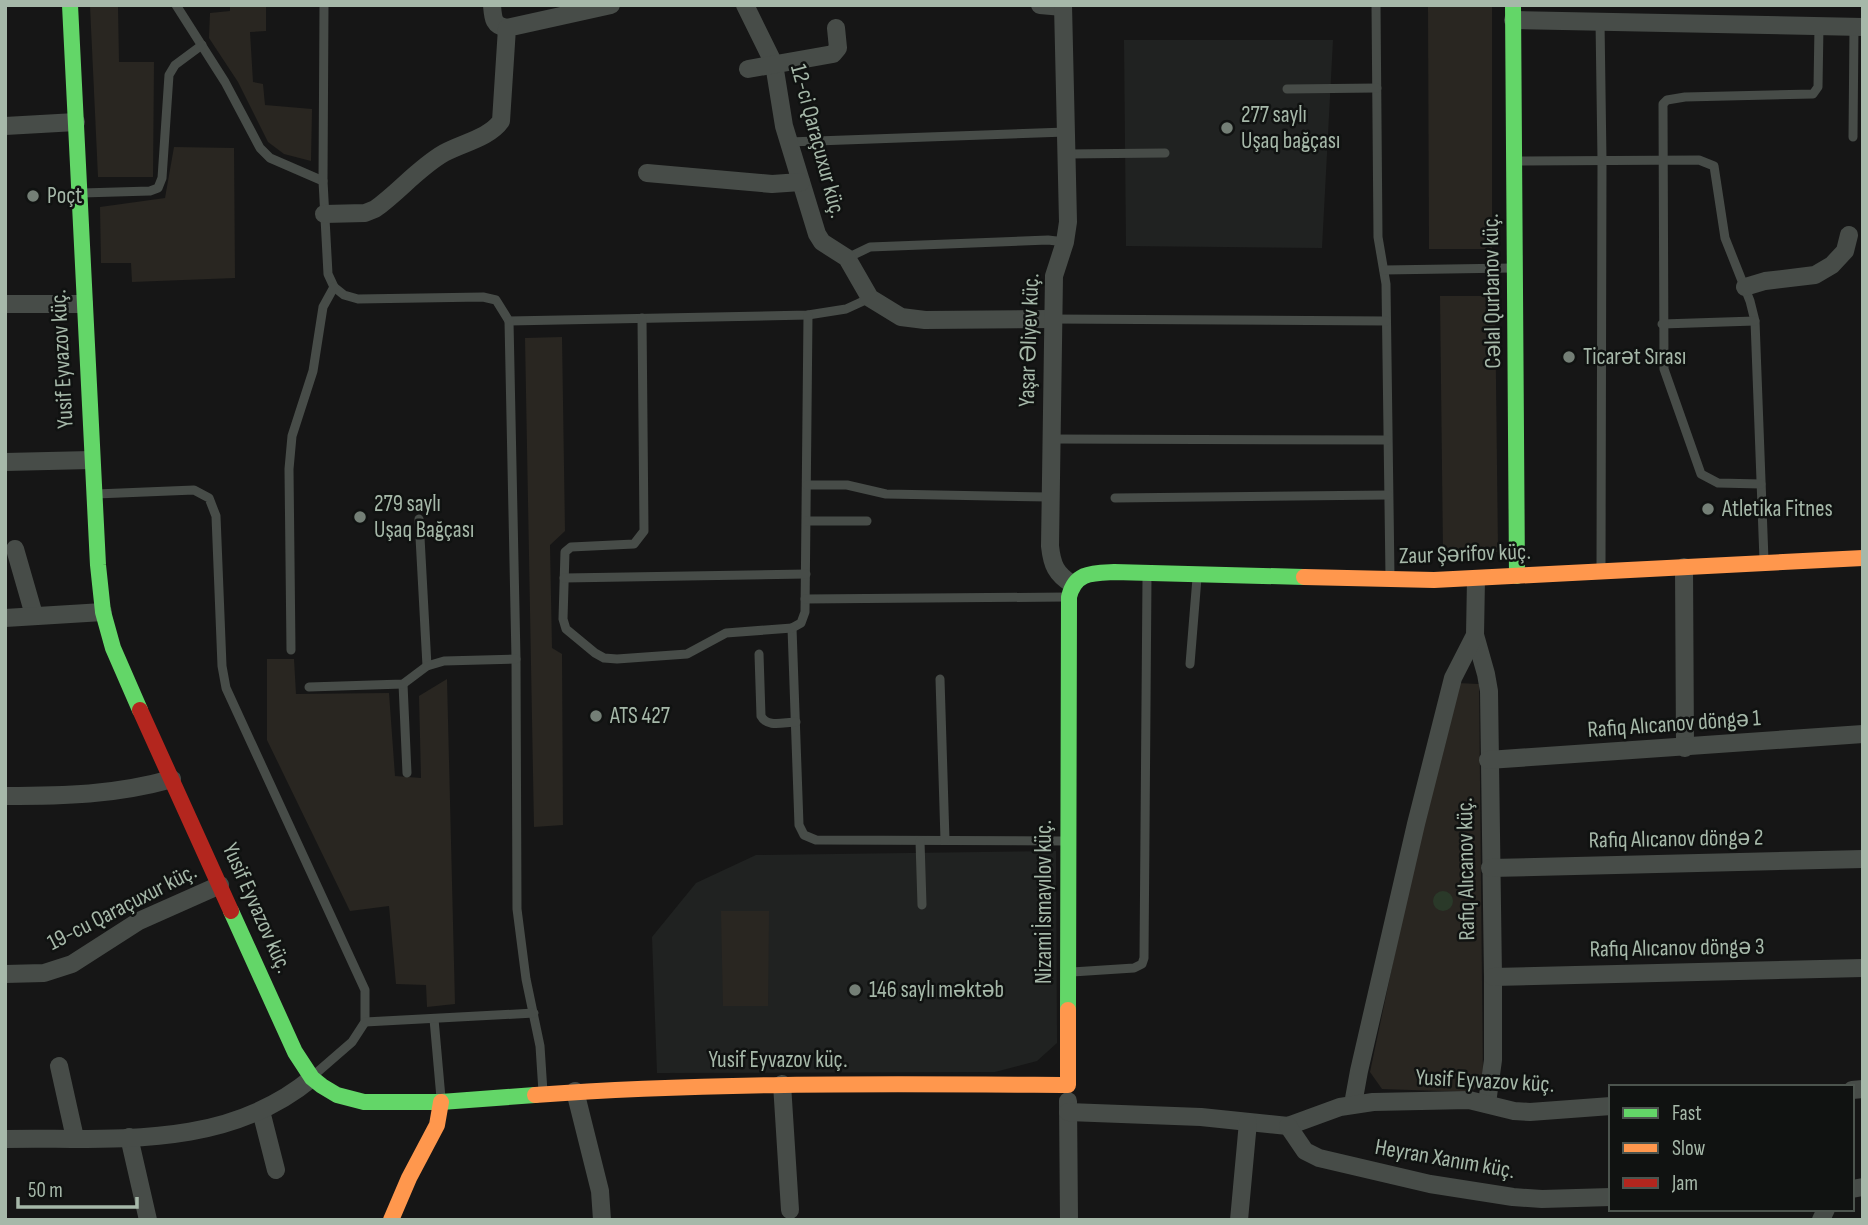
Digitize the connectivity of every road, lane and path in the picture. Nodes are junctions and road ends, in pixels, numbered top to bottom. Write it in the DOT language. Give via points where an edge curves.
graph roads {
  1 [pos="70,5"];
  2 [pos="176,5"];
  3 [pos="324,5"];
  4 [pos="492,5"];
  5 [pos="611,5"];
  6 [pos="745,5"];
  7 [pos="1040,5"];
  8 [pos="1376,5"];
  9 [pos="1063,6"];
  10 [pos="1513,13"];
  11 [pos="1600,22"];
  12 [pos="1818,26"];
  13 [pos="1858,27"];
  14 [pos="507,28"];
  15 [pos="836,28"];
  16 [pos="202,45"];
  17 [pos="774,64"];
  18 [pos="748,69"];
  19 [pos="1377,88"];
  20 [pos="1287,89"];
  21 [pos="76,122"];
  22 [pos="5,127"];
  23 [pos="1066,132"];
  24 [pos="1853,137"];
  25 [pos="789,142"];
  26 [pos="1165,153"];
  27 [pos="1067,154"];
  28 [pos="1663,159"];
  29 [pos="1602,160"];
  30 [pos="1513,162"];
  31 [pos="647,173"];
  32 [pos="323,181"];
  33 [pos="801,182"];
  34 [pos="80,194"];
  35 [pos="324,214"];
  36 [pos="1849,235"];
  37 [pos="1065,242"];
  38 [pos="847,258"];
  39 [pos="1514,268"];
  40 [pos="1384,270"];
  41 [pos="334,287"];
  42 [pos="1745,287"];
  43 [pos="870,298"];
  44 [pos="5,304"];
  45 [pos="84,304"];
  46 [pos="808,315"];
  47 [pos="642,318"];
  48 [pos="1051,319"];
  49 [pos="509,321"];
  50 [pos="1386,321"];
  51 [pos="1755,321"];
  52 [pos="1662,324"];
  53 [pos="1051,439"];
  54 [pos="1387,440"];
  55 [pos="91,460"];
  56 [pos="5,462"];
  57 [pos="1761,484"];
  58 [pos="807,485"];
  59 [pos="94,494"];
  60 [pos="1388,495"];
  61 [pos="1049,497"];
  62 [pos="1115,498"];
  63 [pos="419,519"];
  64 [pos="867,521"];
  65 [pos="807,522"];
  66 [pos="15,549"];
  67 [pos="1863,558"];
  68 [pos="1764,562"];
  69 [pos="1684,567"];
  70 [pos="1147,572"];
  71 [pos="1601,572"];
  72 [pos="1198,573"];
  73 [pos="806,574"];
  74 [pos="1517,576"];
  75 [pos="564,578"];
  76 [pos="1390,579"];
  77 [pos="1476,579"];
  78 [pos="1071,591"];
  79 [pos="805,599"];
  80 [pos="103,612"];
  81 [pos="34,615"];
  82 [pos="5,618"];
  83 [pos="792,628"];
  84 [pos="1475,635"];
  85 [pos="291,650"];
  86 [pos="759,654"];
  87 [pos="516,659"];
  88 [pos="1190,664"];
  89 [pos="427,666"];
  90 [pos="940,680"];
  91 [pos="403,684"];
  92 [pos="309,687"];
  93 [pos="796,722"];
  94 [pos="1863,734"];
  95 [pos="1685,748"];
  96 [pos="1488,760"];
  97 [pos="407,773"];
  98 [pos="172,779"];
  99 [pos="5,796"];
  100 [pos="920,841"];
  101 [pos="944,841"];
  102 [pos="1069,841"];
  103 [pos="1863,859"];
  104 [pos="1490,867"];
  105 [pos="220,885"];
  106 [pos="922,905"];
  107 [pos="1863,968"];
  108 [pos="1068,972"];
  109 [pos="5,974"];
  110 [pos="1493,977"];
  111 [pos="534,1013"];
  112 [pos="434,1019"];
  113 [pos="365,1022"];
  114 [pos="59,1066"];
  115 [pos="312,1077"];
  116 [pos="782,1084"];
  117 [pos="1068,1085"];
  118 [pos="575,1091"];
  119 [pos="543,1093"];
  120 [pos="441,1102"];
  121 [pos="1487,1103"];
  122 [pos="1353,1104"];
  123 [pos="1609,1106"];
  124 [pos="261,1111"];
  125 [pos="1068,1112"];
  126 [pos="1248,1122"];
  127 [pos="1288,1126"];
  128 [pos="130,1137"];
  129 [pos="75,1138"];
  130 [pos="5,1139"];
  131 [pos="276,1170"];
  132 [pos="1609,1196"];
  133 [pos="790,1210"];
  134 [pos="148,1220"];
  135 [pos="391,1220"];
  136 [pos="602,1220"];
  137 [pos="1069,1220"];
  138 [pos="1239,1220"];
  1 -- 21 [label="street, Yusif Eyvazov küç."];
  2 -- 16 [label="lane"];
  3 -- 32 [label="lane"];
  4 -- 14 [label="street" via="494,22"];
  5 -- 14 [label="street"];
  6 -- 17 [label="street, 12-ci Qaraçuxur küç."];
  7 -- 9 [label="street"];
  8 -- 19 [label="lane"];
  9 -- 23 [label="street, Yaşar Əliyev küç."];
  10 -- 11 [label="street"];
  10 -- 30 [label="street, Cəlal Qurbanov küç."];
  11 -- 12 [label="street"];
  11 -- 29 [label="lane"];
  12 -- 13 [label="street"];
  12 -- 28 [label="lane" via="1818,87 1813,94 1667,100 1663,104"];
  13 -- 24 [label="lane"];
  14 -- 35 [label="street" via="501,121 496,127 426,164 375,209"];
  15 -- 17 [label="street" via="838,48 832,54"];
  16 -- 32 [label="lane" via="260,148 270,158"];
  16 -- 34 [label="lane" via="169,75 158,188"];
  17 -- 18 [label="street"];
  17 -- 25 [label="street, 12-ci Qaraçuxur küç."];
  19 -- 20 [label="lane"];
  19 -- 40 [label="lane" via="1378,237"];
  21 -- 22 [label="street"];
  21 -- 34 [label="street, Yusif Eyvazov küç."];
  23 -- 25 [label="lane"];
  23 -- 27 [label="street, Yaşar Əliyev küç."];
  25 -- 33 [label="street, 12-ci Qaraçuxur küç."];
  26 -- 27 [label="lane"];
  27 -- 37 [label="street, Yaşar Əliyev küç."];
  28 -- 29 [label="lane"];
  28 -- 42 [label="lane" via="1699,160 1714,166 1725,238"];
  28 -- 52 [label="lane"];
  29 -- 30 [label="lane"];
  29 -- 71 [label="lane"];
  30 -- 39 [label="street, Cəlal Qurbanov küç."];
  31 -- 33 [label="street" via="772,184"];
  32 -- 35 [label="lane"];
  33 -- 38 [label="street, 12-ci Qaraçuxur küç." via="817,234"];
  34 -- 45 [label="street, Yusif Eyvazov küç."];
  35 -- 41 [label="lane" via="328,274"];
  36 -- 42 [label="street" via="1845,251 1815,275"];
  37 -- 38 [label="lane" via="870,247"];
  37 -- 48 [label="street, Yaşar Əliyev küç." via="1054,276"];
  38 -- 43 [label="street, 12-ci Qaraçuxur küç."];
  39 -- 40 [label="lane"];
  39 -- 74 [label="street, Cəlal Qurbanov küç."];
  40 -- 50 [label="lane"];
  41 -- 49 [label="lane" via="358,299 483,297 496,300"];
  41 -- 85 [label="lane" via="323,307 313,371 292,436"];
  42 -- 51 [label="lane"];
  43 -- 46 [label="lane" via="846,309"];
  43 -- 48 [label="street, 12-ci Qaraçuxur küç." via="901,317 925,320"];
  44 -- 45 [label="street"];
  45 -- 55 [label="street, Yusif Eyvazov küç."];
  46 -- 47 [label="lane"];
  46 -- 58 [label="lane"];
  47 -- 49 [label="lane"];
  47 -- 75 [label="lane" via="643,531 634,544 571,547 565,552"];
  48 -- 50 [label="lane"];
  48 -- 53 [label="street, Yaşar Əliyev küç."];
  49 -- 87 [label="lane"];
  50 -- 54 [label="lane"];
  51 -- 52 [label="lane"];
  51 -- 57 [label="lane"];
  52 -- 57 [label="lane" via="1668,386 1701,474 1718,483"];
  53 -- 54 [label="lane"];
  53 -- 61 [label="street, Yaşar Əliyev küç."];
  54 -- 60 [label="lane"];
  55 -- 56 [label="street"];
  55 -- 59 [label="street, Yusif Eyvazov küç."];
  57 -- 68 [label="lane"];
  58 -- 61 [label="lane" via="847,485 886,494"];
  58 -- 65 [label="lane"];
  59 -- 80 [label="street, Yusif Eyvazov küç."];
  59 -- 113 [label="lane" via="194,490 209,498 216,516 226,688 365,990"];
  60 -- 62 [label="lane"];
  60 -- 76 [label="lane"];
  61 -- 78 [label="street, Yaşar Əliyev küç." via="1051,558"];
  63 -- 89 [label="lane"];
  64 -- 65 [label="lane"];
  65 -- 73 [label="lane"];
  66 -- 81 [label="street"];
  67 -- 68 [label="street, Zaur Şərifov küç."];
  68 -- 69 [label="street, Zaur Şərifov küç."];
  69 -- 71 [label="street, Zaur Şərifov küç."];
  69 -- 95 [label="street"];
  70 -- 72 [label="street, Zaur Şərifov küç."];
  70 -- 78 [label="street, Zaur Şərifov küç." via="1096,573 1077,579"];
  70 -- 108 [label="lane" via="1144,958 1134,968"];
  71 -- 74 [label="street, Zaur Şərifov küç."];
  72 -- 76 [label="street, Zaur Şərifov küç."];
  72 -- 88 [label="lane"];
  73 -- 75 [label="lane"];
  73 -- 79 [label="lane"];
  74 -- 77 [label="street, Zaur Şərifov küç."];
  75 -- 83 [label="lane" via="562,619 566,629 604,658 687,654 726,633"];
  76 -- 77 [label="street, Zaur Şərifov küç."];
  77 -- 84 [label="street"];
  78 -- 79 [label="lane"];
  78 -- 102 [label="street, Nizami İsmayılov küç."];
  79 -- 83 [label="lane" via="801,623"];
  80 -- 81 [label="street"];
  80 -- 98 [label="street, Yusif Eyvazov küç." via="113,648"];
  81 -- 82 [label="street"];
  83 -- 93 [label="lane"];
  84 -- 96 [label="street, Rafiq Alıcanov küç." via="1489,691"];
  84 -- 122 [label="street" via="1447,700"];
  86 -- 93 [label="lane" via="761,716 769,723"];
  87 -- 89 [label="lane" via="444,661"];
  87 -- 111 [label="lane" via="517,909"];
  89 -- 91 [label="lane"];
  90 -- 101 [label="lane"];
  91 -- 92 [label="lane"];
  91 -- 97 [label="lane"];
  93 -- 100 [label="lane" via="803,835 816,840"];
  94 -- 95 [label="street, Rafiq Alıcanov döngə 1"];
  95 -- 96 [label="street, Rafiq Alıcanov döngə 1"];
  96 -- 104 [label="street, Rafiq Alıcanov küç."];
  98 -- 99 [label="street" via="78,796"];
  98 -- 105 [label="street, Yusif Eyvazov küç."];
  100 -- 101 [label="lane"];
  100 -- 106 [label="lane"];
  101 -- 102 [label="lane"];
  102 -- 108 [label="street, Nizami İsmayılov küç."];
  103 -- 104 [label="street, Rafiq Alıcanov döngə 2"];
  104 -- 110 [label="street, Rafiq Alıcanov küç."];
  105 -- 109 [label="street, 19-cu Qaraçuxur küç." via="139,920 72,964 44,973"];
  105 -- 115 [label="street, Yusif Eyvazov küç." via="295,1052"];
  107 -- 110 [label="street, Rafiq Alıcanov döngə 3"];
  108 -- 117 [label="street, Nizami İsmayılov küç."];
  110 -- 121 [label="street, Rafiq Alıcanov küç." via="1493,1060"];
  111 -- 112 [label="lane"];
  111 -- 119 [label="lane"];
  112 -- 113 [label="lane"];
  112 -- 120 [label="lane"];
  113 -- 115 [label="lane" via="352,1042"];
  114 -- 129 [label="street"];
  115 -- 120 [label="street, Yusif Eyvazov küç." via="337,1095 364,1102"];
  115 -- 124 [label="street"];
  116 -- 117 [label="street, Yusif Eyvazov küç."];
  116 -- 118 [label="street, Yusif Eyvazov küç."];
  116 -- 133 [label="street"];
  117 -- 125 [label="street, Nizami İsmayılov küç."];
  118 -- 119 [label="street, Yusif Eyvazov küç."];
  118 -- 136 [label="street" via="600,1191"];
  119 -- 120 [label="street, Yusif Eyvazov küç."];
  120 -- 135 [label="street" via="437,1125"];
  121 -- 122 [label="street, Yusif Eyvazov küç."];
  121 -- 123 [label="street, Yusif Eyvazov küç." via="1514,1111"];
  122 -- 127 [label="street, Yusif Eyvazov küç."];
  124 -- 128 [label="street" via="205,1130"];
  124 -- 131 [label="street"];
  125 -- 126 [label="street, Yusif Eyvazov küç."];
  125 -- 137 [label="street, Nizami İsmayılov küç."];
  126 -- 127 [label="street, Yusif Eyvazov küç."];
  126 -- 138 [label="street"];
  127 -- 132 [label="street, Heyran Xanım küç." via="1305,1151 1319,1158 1430,1184 1532,1198"];
  128 -- 129 [label="street"];
  128 -- 134 [label="street"];
  129 -- 130 [label="street"];
}
